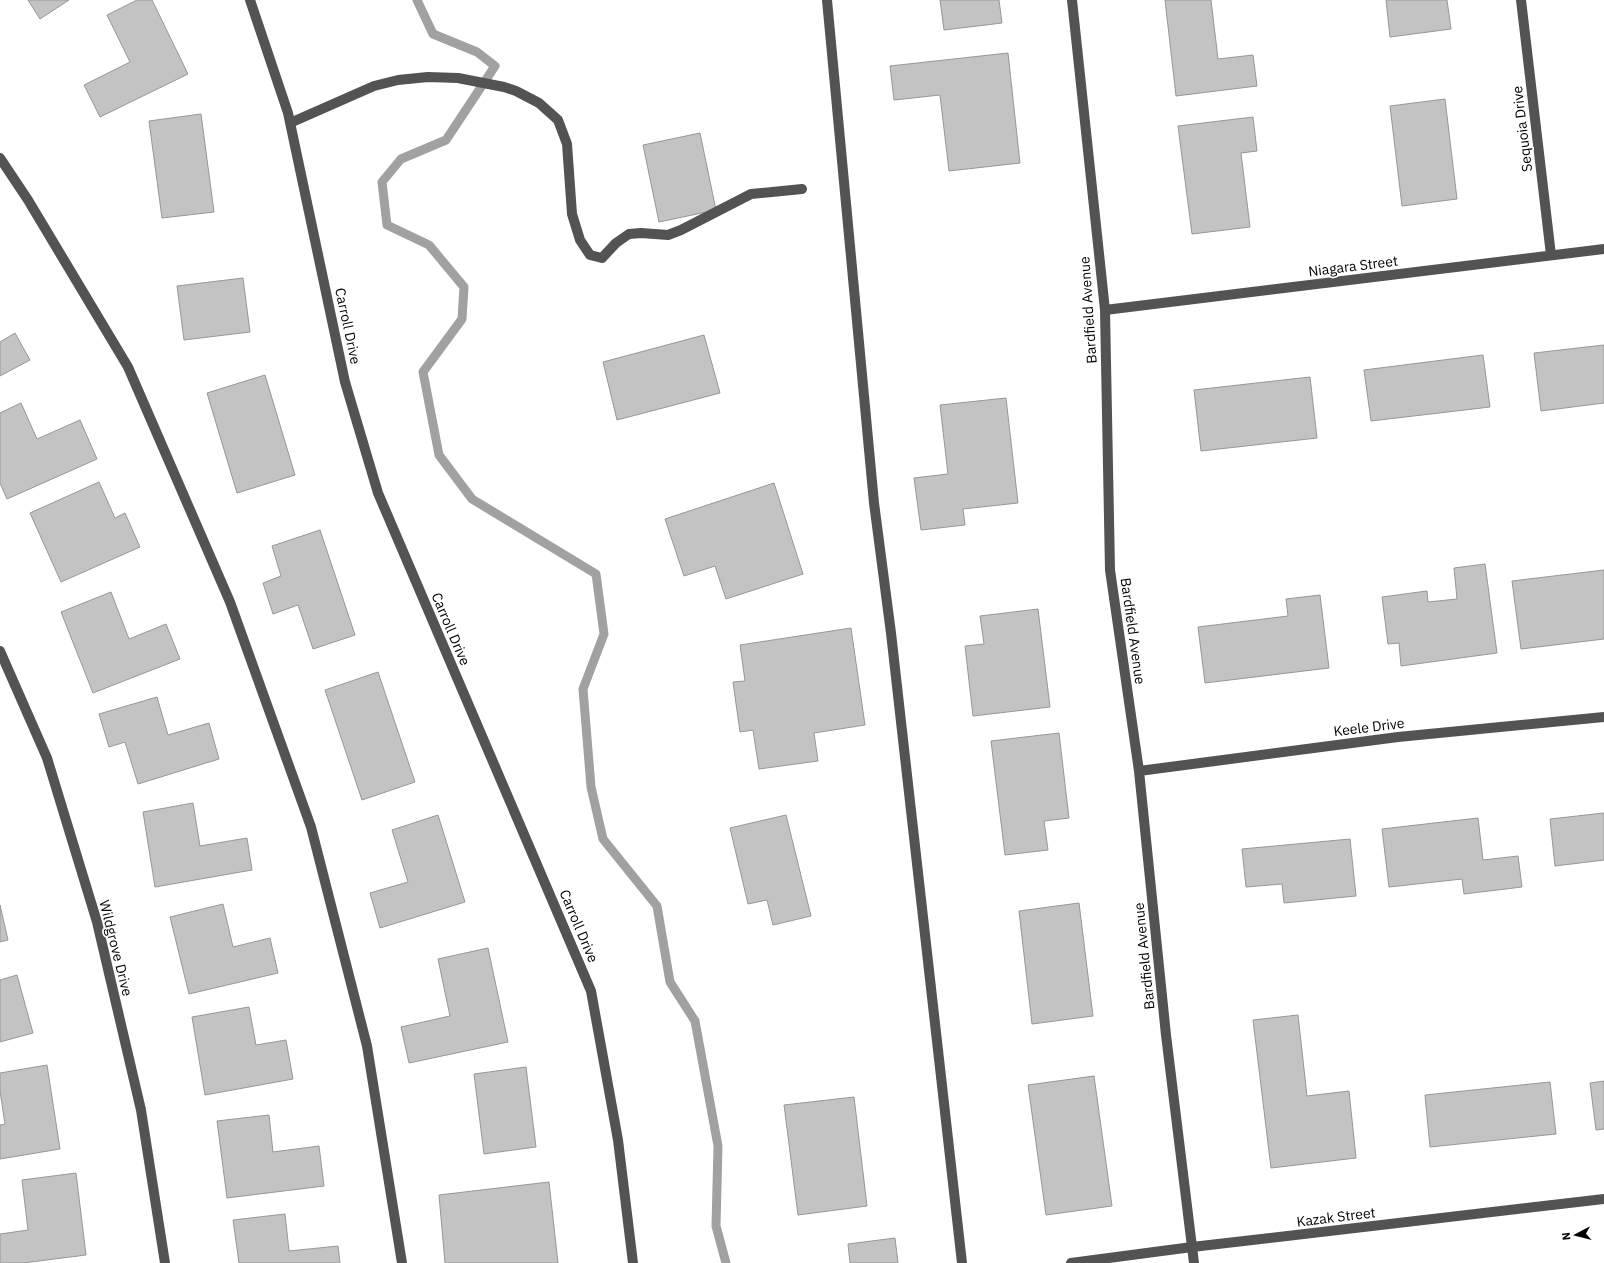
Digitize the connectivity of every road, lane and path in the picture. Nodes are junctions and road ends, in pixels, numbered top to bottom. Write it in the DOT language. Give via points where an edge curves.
graph roads {
  1 [pos="250,0"];
  2 [pos="827,0"];
  3 [pos="1072,0"];
  4 [pos="1522,0"];
  5 [pos="290,123"];
  6 [pos="0,158"];
  7 [pos="802,189"];
  8 [pos="1604,249"];
  9 [pos="1551,256"];
  10 [pos="1105,310"];
  11 [pos="0,650"];
  12 [pos="1604,717"];
  13 [pos="1139,771"];
  14 [pos="1604,1199"];
  15 [pos="1192,1248"];
  16 [pos="165,1263"];
  17 [pos="402,1263"];
  18 [pos="633,1263"];
  19 [pos="962,1263"];
  20 [pos="1072,1263"];
  21 [pos="1194,1263"];
  1 -- 5 [label="street, Carroll Drive"];
  2 -- 19 [label="street" via="874,503 892,641"];
  3 -- 10 [label="street, Bardfield Avenue"];
  4 -- 9 [label="street, Sequoia Drive"];
  5 -- 7 [label="street" via="374,86 398,80 428,76 458,78 516,91 558,120 567,144 572,214 580,240 590,255 602,258 629,234 668,235 751,194"];
  5 -- 18 [label="street, Carroll Drive" via="345,382 378,493 591,991 618,1140"];
  6 -- 17 [label="street" via="28,200 128,368 230,602 311,827 367,1046"];
  8 -- 9 [label="street, Niagara Street"];
  9 -- 10 [label="street, Niagara Street"];
  10 -- 13 [label="street, Bardfield Avenue" via="1110,570"];
  11 -- 16 [label="street, Wildgrove Drive" via="47,758 97,922 141,1110"];
  12 -- 13 [label="street, Keele Drive" via="1398,737"];
  13 -- 15 [label="street, Bardfield Avenue" via="1166,1035"];
  14 -- 15 [label="street, Kazak Street"];
  15 -- 20 [label="street, Kazak Street"];
  15 -- 21 [label="street, Bardfield Avenue"];
}
